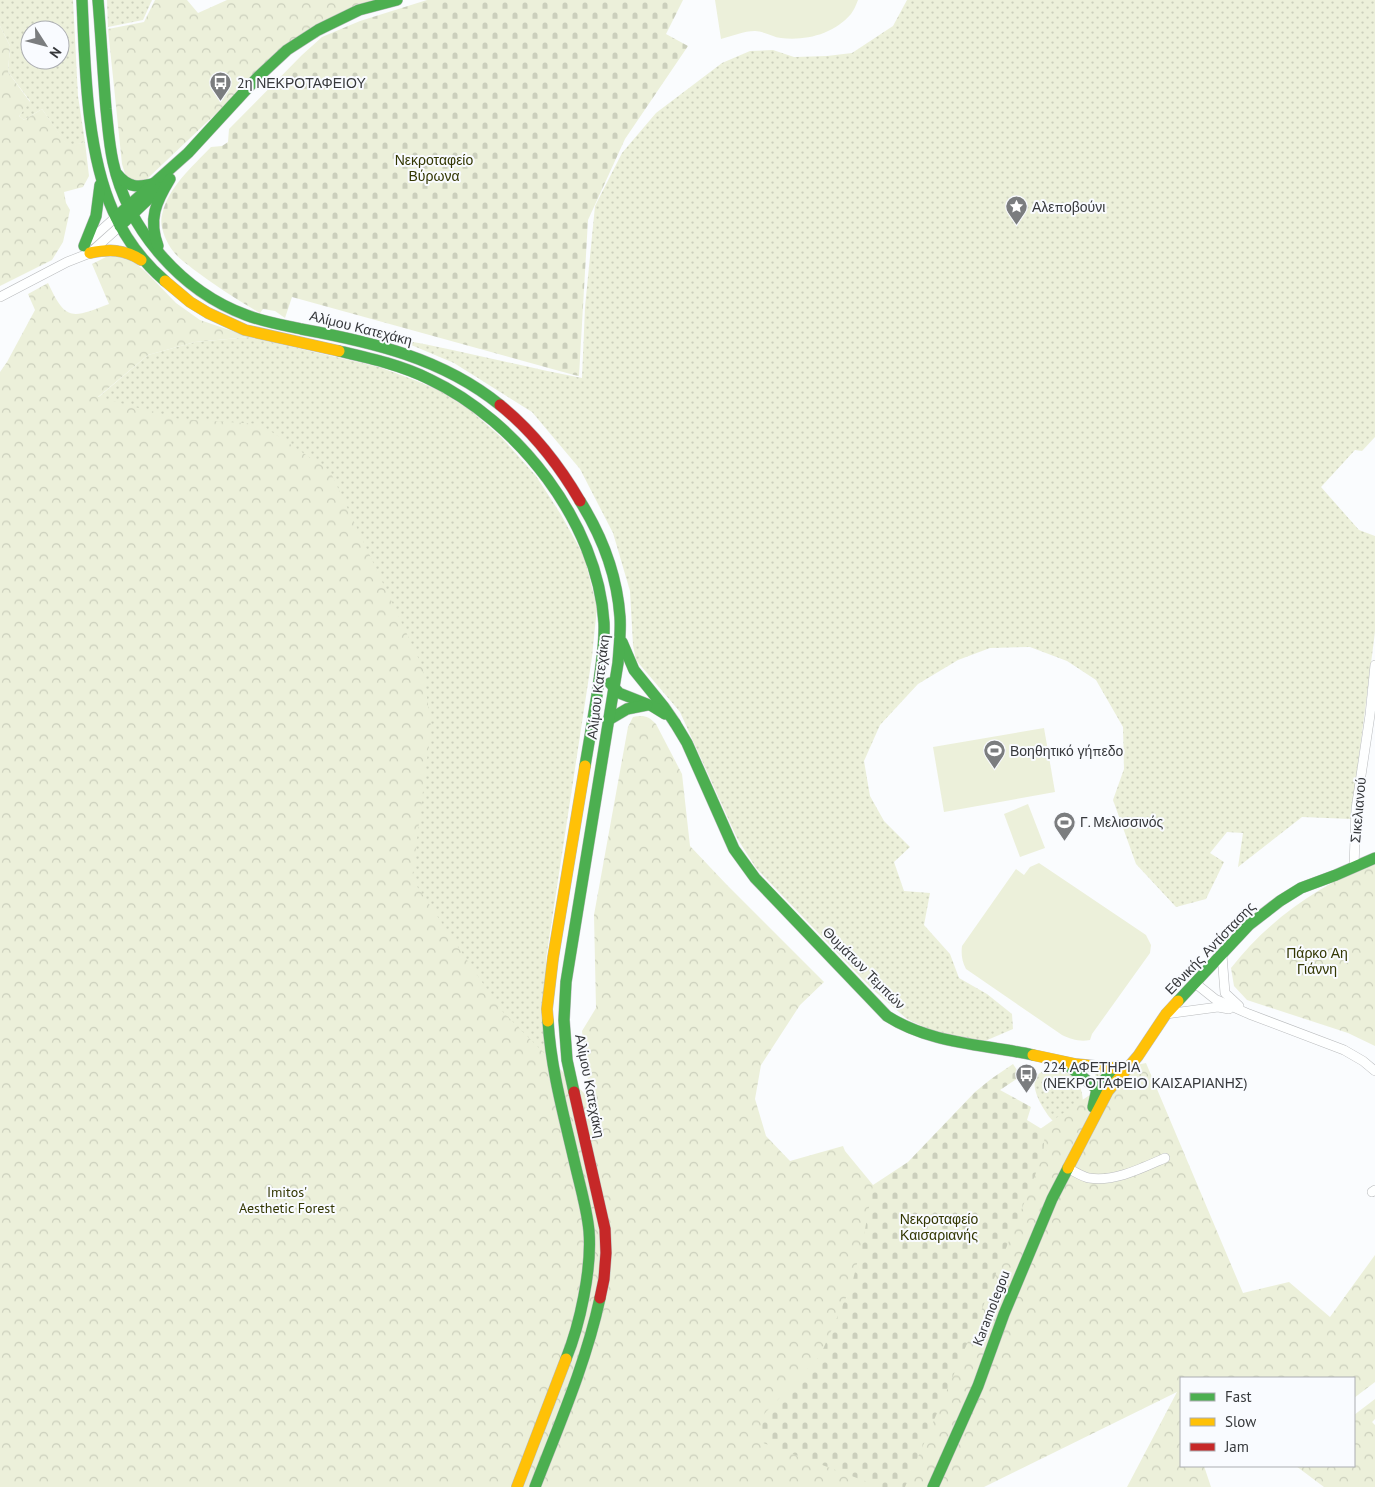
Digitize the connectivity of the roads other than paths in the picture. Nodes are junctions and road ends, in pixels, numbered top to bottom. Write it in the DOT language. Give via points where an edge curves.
graph roads {
  1 [pos="82,0"];
  2 [pos="98,0"];
  3 [pos="397,0"];
  4 [pos="188,153"];
  5 [pos="115,172"];
  6 [pos="100,178"];
  7 [pos="170,179"];
  8 [pos="155,183"];
  9 [pos="131,210"];
  10 [pos="118,222"];
  11 [pos="87,249"];
  12 [pos="164,258"];
  13 [pos="153,269"];
  14 [pos="0,297"];
  15 [pos="620,635"];
  16 [pos="602,662"];
  17 [pos="1375,665"];
  18 [pos="1375,670"];
  19 [pos="614,690"];
  20 [pos="647,704"];
  21 [pos="1372,713"];
  22 [pos="610,719"];
  23 [pos="675,723"];
  24 [pos="1375,858"];
  25 [pos="1354,867"];
  26 [pos="1222,955"];
  27 [pos="1195,983"];
  28 [pos="1166,1014"];
  29 [pos="1249,1014"];
  30 [pos="1138,1056"];
  31 [pos="1064,1062"];
  32 [pos="1093,1068"];
  33 [pos="1114,1068"];
  34 [pos="1375,1070"];
  35 [pos="1102,1087"];
  36 [pos="1089,1125"];
  37 [pos="1165,1158"];
  38 [pos="1068,1168"];
  39 [pos="517,1487"];
  40 [pos="535,1487"];
  41 [pos="933,1487"];
  1 -- 6 [label="main road, Αλίμου Κατεχάκη" via="87,87 94,155"];
  2 -- 5 [label="main road, Αλίμου Κατεχάκη" via="104,93"];
  3 -- 4 [label="main road" via="359,10 287,50"];
  4 -- 7 [label="main road"];
  4 -- 8 [label="main road"];
  5 -- 8 [label="main road" via="127,185 135,188"];
  5 -- 9 [label="main road, Αλίμου Κατεχάκη"];
  6 -- 10 [label="main road, Αλίμου Κατεχάκη"];
  6 -- 11 [label="main road" via="96,221"];
  7 -- 9 [label="main road"];
  7 -- 12 [label="main road" via="159,197 153,218 156,244"];
  8 -- 9 [label="main road"];
  9 -- 10 [label="main road"];
  9 -- 12 [label="main road, Αλίμου Κατεχάκη"];
  10 -- 11 [label="street"];
  10 -- 13 [label="main road, Αλίμου Κατεχάκη" via="136,251"];
  11 -- 13 [label="main road" via="128,252"];
  11 -- 14 [label="street"];
  12 -- 15 [label="main road, Αλίμου Κατεχάκη" via="202,292 232,309 264,321 361,341 410,356 452,374 499,404 543,447 586,510 612,575 620,616"];
  13 -- 16 [label="main road, Αλίμου Κατεχάκη" via="194,304 227,322 407,370 447,388 499,425 544,474 582,539 601,597"];
  15 -- 19 [label="main road, Αλίμου Κατεχάκη"];
  15 -- 23 [label="main road, Θυμάτων Τεμπών" via="634,670"];
  16 -- 19 [label="main road"];
  16 -- 39 [label="main road, Αλίμου Κατεχάκη" via="553,958 547,1021 551,1063 589,1232 587,1276 568,1354"];
  17 -- 18 [label="street, Σικελιανού"];
  18 -- 21 [label="street, Σικελιανού"];
  19 -- 20 [label="main road"];
  19 -- 22 [label="main road, Αλίμου Κατεχάκη"];
  20 -- 22 [label="main road" via="632,707"];
  20 -- 23 [label="main road"];
  21 -- 25 [label="street, Σικελιανού" via="1356,809"];
  22 -- 40 [label="main road, Αλίμου Κατεχάκη" via="566,982 564,1020 567,1060 605,1229 604,1279 587,1351"];
  23 -- 31 [label="main road, Θυμάτων Τεμπών" via="734,849 744,863 880,1010 894,1022 935,1039"];
  24 -- 25 [label="main road, Εθνικής Αντίστασης"];
  25 -- 26 [label="main road, Εθνικής Αντίστασης" via="1301,888 1280,901 1249,925"];
  26 -- 27 [label="main road, Εθνικής Αντίστασης"];
  26 -- 29 [label="street" via="1225,993"];
  27 -- 28 [label="main road, Εθνικής Αντίστασης"];
  27 -- 29 [label="street" via="1215,999"];
  28 -- 29 [label="street" via="1218,1007"];
  28 -- 30 [label="main road, Εθνικής Αντίστασης"];
  29 -- 34 [label="street" via="1344,1050"];
  30 -- 33 [label="main road, Εθνικής Αντίστασης"];
  30 -- 35 [label="main road, Εθνικής Αντίστασης"];
  31 -- 32 [label="main road"];
  31 -- 35 [label="main road, Θυμάτων Τεμπών"];
  32 -- 33 [label="main road"];
  32 -- 35 [label="main road"];
  33 -- 35 [label="main road, Εθνικής Αντίστασης"];
  35 -- 36 [label="main road, Εθνικής Αντίστασης"];
  36 -- 38 [label="main road, Karamolegou"];
  37 -- 38 [label="street" via="1123,1175 1104,1178 1088,1178"];
  38 -- 41 [label="main road, Karamolegou" via="1044,1217 978,1386"];
}
